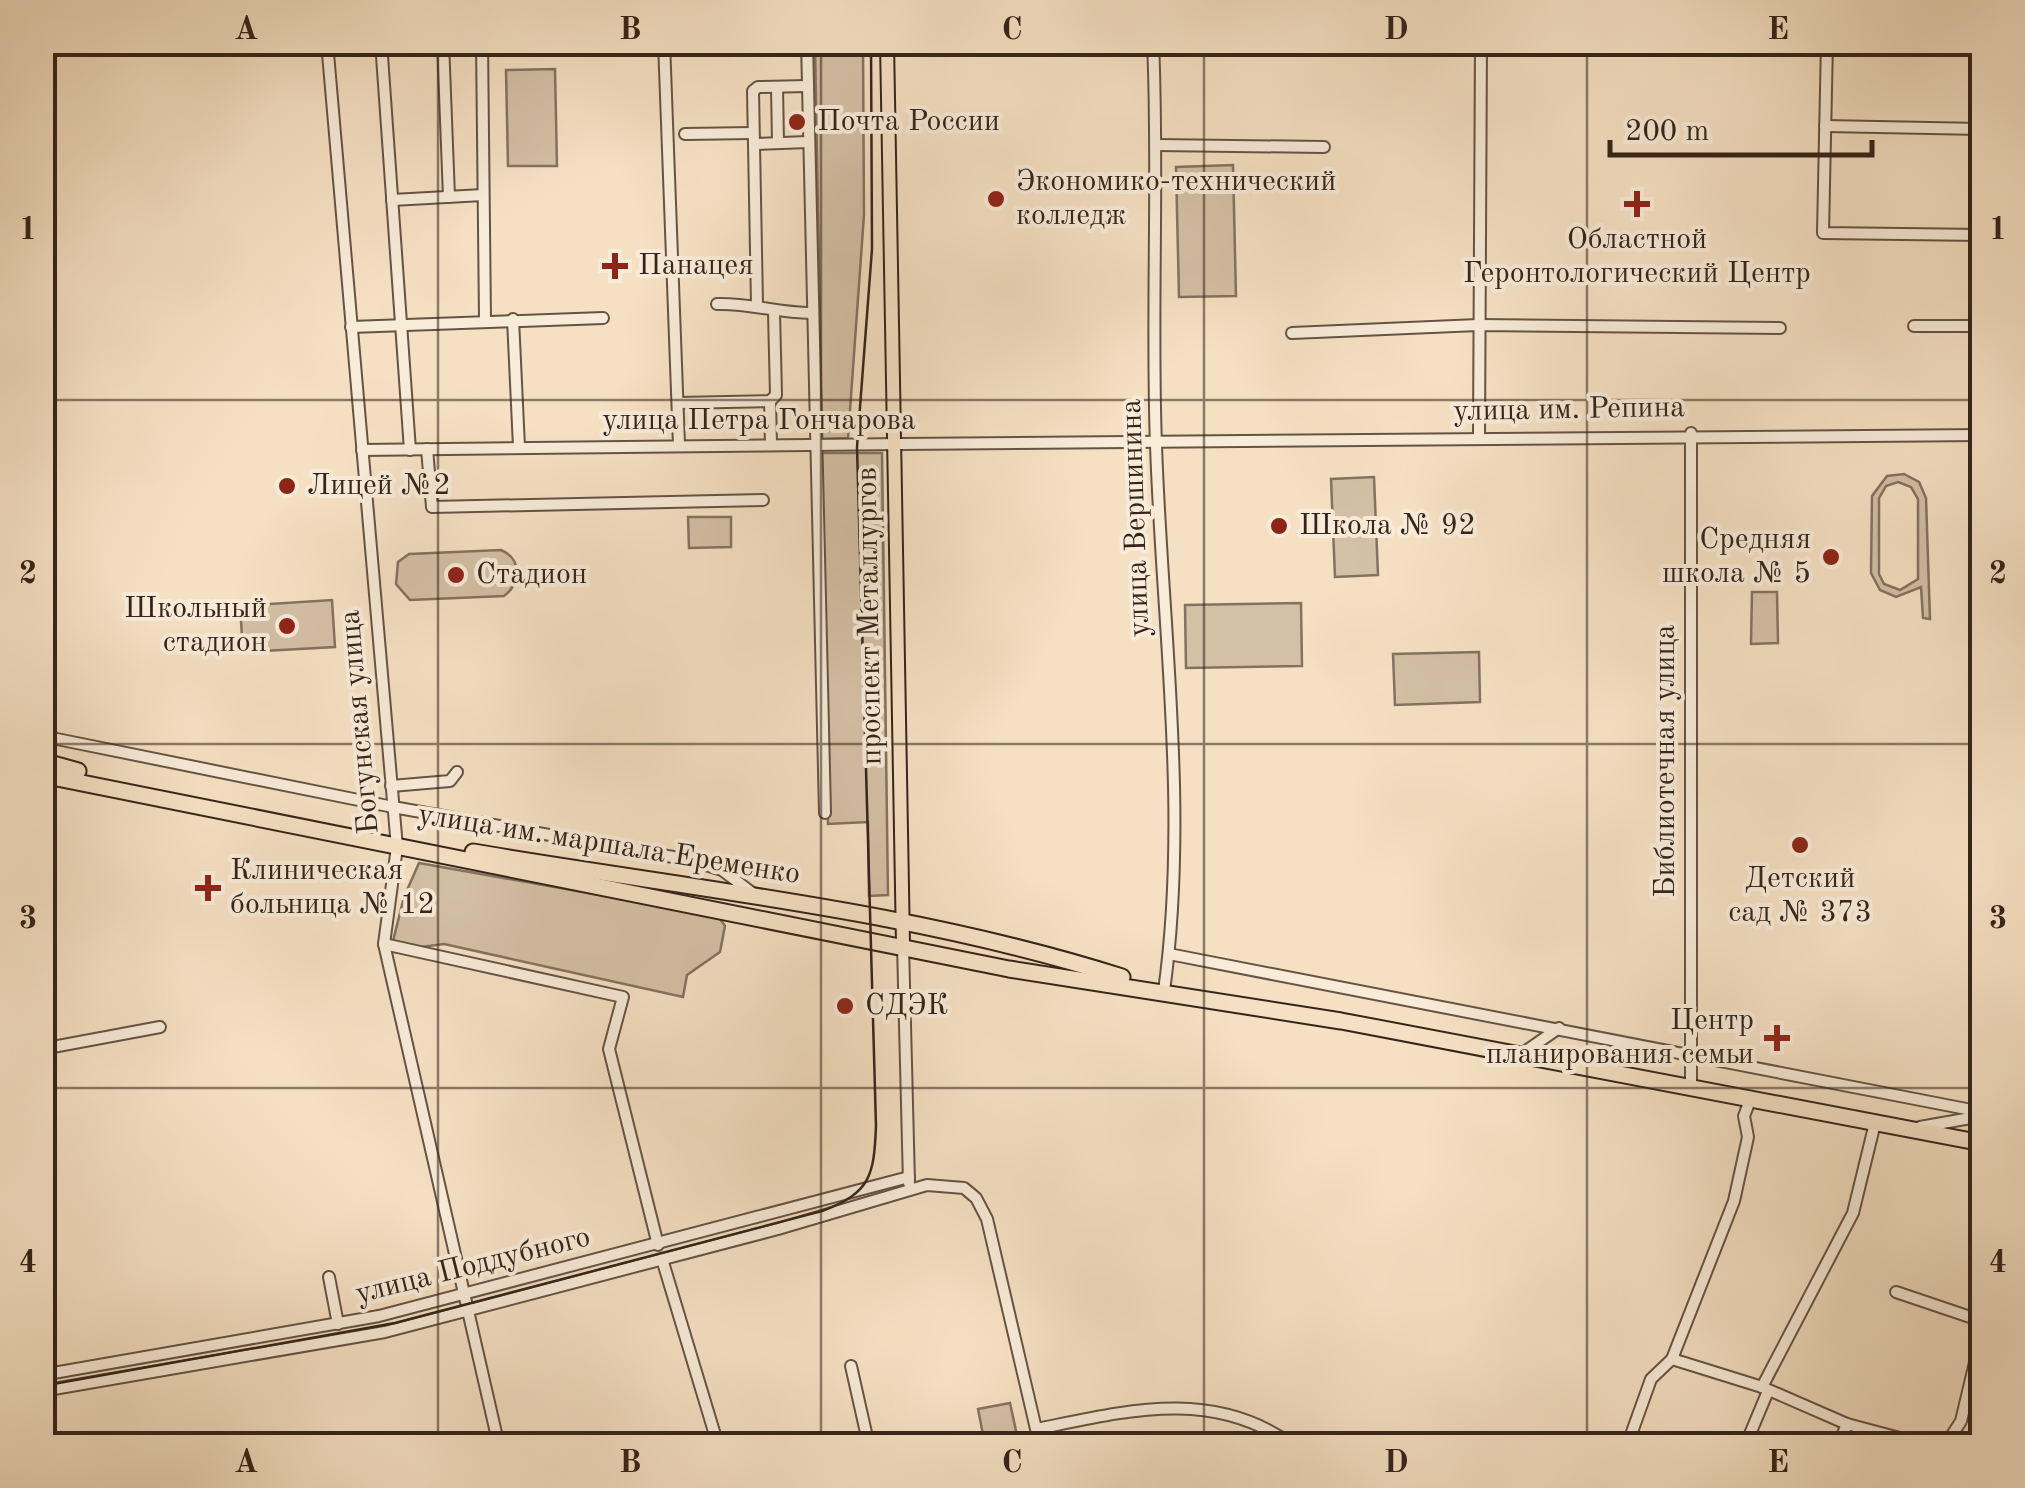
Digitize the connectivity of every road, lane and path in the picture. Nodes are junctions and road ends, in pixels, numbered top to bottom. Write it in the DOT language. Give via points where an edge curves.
graph roads {
  1 [pos="326,42"];
  2 [pos="381,42"];
  3 [pos="443,42"];
  4 [pos="482,42"];
  5 [pos="664,42"];
  6 [pos="807,42"];
  7 [pos="887,42"];
  8 [pos="1153,42"];
  9 [pos="1482,42"];
  10 [pos="1827,42"];
  11 [pos="808,86"];
  12 [pos="776,87"];
  13 [pos="1825,126"];
  14 [pos="1982,129"];
  15 [pos="685,134"];
  16 [pos="754,139"];
  17 [pos="808,142"];
  18 [pos="778,143"];
  19 [pos="1158,145"];
  20 [pos="1324,147"];
  21 [pos="484,194"];
  22 [pos="449,197"];
  23 [pos="392,200"];
  24 [pos="1982,235"];
  25 [pos="717,304"];
  26 [pos="757,304"];
  27 [pos="811,312"];
  28 [pos="774,314"];
  29 [pos="603,318"];
  30 [pos="513,319"];
  31 [pos="485,320"];
  32 [pos="401,324"];
  33 [pos="1478,325"];
  34 [pos="352,326"];
  35 [pos="1914,326"];
  36 [pos="1982,326"];
  37 [pos="1780,328"];
  38 [pos="1292,332"];
  39 [pos="770,401"];
  40 [pos="678,403"];
  41 [pos="1691,434"];
  42 [pos="1982,435"];
  43 [pos="1479,436"];
  44 [pos="1156,442"];
  45 [pos="679,444"];
  46 [pos="771,444"];
  47 [pos="814,445"];
  48 [pos="519,447"];
  49 [pos="891,447"];
  50 [pos="427,449"];
  51 [pos="362,450"];
  52 [pos="410,450"];
  53 [pos="763,500"];
  54 [pos="42,736"];
  55 [pos="42,760"];
  56 [pos="457,772"];
  57 [pos="42,776"];
  58 [pos="391,786"];
  59 [pos="392,807"];
  60 [pos="824,813"];
  61 [pos="397,843"];
  62 [pos="756,896"];
  63 [pos="751,918"];
  64 [pos="902,919"];
  65 [pos="384,944"];
  66 [pos="903,944"];
  67 [pos="1015,944"];
  68 [pos="1169,954"];
  69 [pos="1009,968"];
  70 [pos="1164,991"];
  71 [pos="160,1027"];
  72 [pos="1559,1028"];
  73 [pos="42,1049"];
  74 [pos="1693,1054"];
  75 [pos="1520,1055"];
  76 [pos="1691,1088"];
  77 [pos="1752,1098"];
  78 [pos="1982,1114"];
  79 [pos="1876,1122"];
  80 [pos="1911,1129"];
  81 [pos="1982,1142"];
  82 [pos="909,1183"];
  83 [pos="658,1245"];
  84 [pos="662,1258"];
  85 [pos="329,1277"];
  86 [pos="1896,1292"];
  87 [pos="464,1296"];
  88 [pos="467,1310"];
  89 [pos="1982,1321"];
  90 [pos="338,1324"];
  91 [pos="1982,1333"];
  92 [pos="1672,1359"];
  93 [pos="851,1366"];
  94 [pos="42,1375"];
  95 [pos="1765,1389"];
  96 [pos="42,1390"];
  97 [pos="1847,1424"];
  98 [pos="1037,1429"];
  99 [pos="499,1446"];
  100 [pos="725,1446"];
  101 [pos="868,1446"];
  102 [pos="1040,1446"];
  103 [pos="1294,1446"];
  104 [pos="1627,1446"];
  105 [pos="1745,1446"];
  106 [pos="1838,1446"];
  107 [pos="1930,1446"];
  108 [pos="1945,1446"];
  1 -- 34 [label="street, Богунская улица"];
  2 -- 23 [label="street"];
  3 -- 22 [label="street"];
  4 -- 21 [label="street"];
  5 -- 40 [label="street"];
  6 -- 11 [label="street"];
  7 -- 49 [label="main road, проспект Металлургов"];
  8 -- 19 [label="street, улица Вершинина"];
  9 -- 33 [label="street"];
  10 -- 13 [label="street"];
  11 -- 12 [label="street"];
  11 -- 17 [label="street"];
  12 -- 16 [label="street" via="754,92"];
  12 -- 18 [label="street"];
  13 -- 14 [label="street"];
  13 -- 24 [label="street" via="1824,232"];
  15 -- 16 [label="street"];
  16 -- 18 [label="street"];
  16 -- 26 [label="street"];
  17 -- 18 [label="street"];
  17 -- 27 [label="street"];
  19 -- 20 [label="street"];
  19 -- 44 [label="street, улица Вершинина"];
  21 -- 22 [label="street"];
  21 -- 31 [label="street"];
  22 -- 23 [label="street"];
  23 -- 32 [label="street"];
  25 -- 26 [label="street"];
  26 -- 28 [label="street"];
  27 -- 28 [label="street"];
  27 -- 47 [label="street"];
  28 -- 39 [label="street" via="776,395"];
  29 -- 30 [label="street"];
  30 -- 31 [label="street"];
  30 -- 48 [label="street"];
  31 -- 32 [label="street"];
  32 -- 34 [label="street"];
  32 -- 52 [label="street"];
  33 -- 37 [label="street"];
  33 -- 38 [label="street"];
  33 -- 43 [label="street"];
  34 -- 51 [label="street, Богунская улица"];
  35 -- 36 [label="street"];
  39 -- 40 [label="street"];
  39 -- 46 [label="street"];
  40 -- 45 [label="street"];
  41 -- 42 [label="street, улица им. Репина"];
  41 -- 43 [label="street, улица им. Репина"];
  41 -- 74 [label="street, Библиотечная улица"];
  43 -- 44 [label="street, улица им. Репина"];
  44 -- 49 [label="street, улица Петра Гончарова"];
  44 -- 68 [label="street, улица Вершинина" via="1174,825"];
  45 -- 46 [label="street, улица Петра Гончарова"];
  45 -- 48 [label="street, улица Петра Гончарова"];
  46 -- 47 [label="street, улица Петра Гончарова"];
  47 -- 49 [label="street, улица Петра Гончарова"];
  47 -- 60 [label="street"];
  48 -- 50 [label="street, улица Петра Гончарова"];
  49 -- 64 [label="main road, проспект Металлургов"];
  50 -- 52 [label="street, улица Петра Гончарова"];
  50 -- 53 [label="street" via="432,507"];
  51 -- 52 [label="street, улица Петра Гончарова"];
  51 -- 58 [label="street, Богунская улица"];
  54 -- 59 [label="street"];
  55 -- 61 [label="highway, улица им. маршала Еременко"];
  56 -- 58 [label="street" via="450,781"];
  57 -- 61 [label="highway, улица им. маршала Еременко"];
  58 -- 59 [label="street, Богунская улица"];
  59 -- 61 [label="street, Богунская улица"];
  59 -- 62 [label="street" via="690,860 722,870"];
  61 -- 62 [label="highway, улица им. маршала Еременко"];
  61 -- 63 [label="highway, улица им. маршала Еременко"];
  61 -- 65 [label="street, Богунская улица"];
  62 -- 63 [label="highway"];
  62 -- 64 [label="highway, улица им. маршала Еременко"];
  63 -- 66 [label="highway, улица им. маршала Еременко"];
  64 -- 66 [label="main road, проспект Металлургов"];
  64 -- 67 [label="highway, улица им. маршала Еременко"];
  65 -- 83 [label="street" via="622,997 609,1050"];
  65 -- 87 [label="street, Богунская улица"];
  66 -- 69 [label="highway, улица им. маршала Еременко"];
  66 -- 82 [label="street, проспект Металлургов"];
  67 -- 69 [label="highway"];
  67 -- 70 [label="highway, улица им. маршала Еременко"];
  68 -- 70 [label="street, улица Вершинина"];
  68 -- 72 [label="street"];
  69 -- 70 [label="highway, улица им. маршала Еременко"];
  70 -- 75 [label="highway, улица им. маршала Еременко"];
  71 -- 73 [label="street"];
  72 -- 74 [label="street"];
  72 -- 75 [label="street"];
  74 -- 76 [label="street, Библиотечная улица"];
  74 -- 78 [label="street"];
  75 -- 76 [label="highway, улица им. маршала Еременко"];
  76 -- 77 [label="highway, улица им. маршала Еременко"];
  77 -- 79 [label="highway, улица им. маршала Еременко"];
  77 -- 92 [label="street" via="1734,1201"];
  78 -- 80 [label="street"];
  79 -- 80 [label="highway, улица им. маршала Еременко"];
  79 -- 95 [label="street" via="1853,1213"];
  80 -- 81 [label="highway, улица им. маршала Еременко"];
  82 -- 83 [label="street, улица Поддубного"];
  82 -- 84 [label="street, улица Поддубного" via="831,1212"];
  82 -- 98 [label="street" via="964,1188 982,1207"];
  83 -- 87 [label="street, улица Поддубного"];
  84 -- 88 [label="street, улица Поддубного"];
  84 -- 100 [label="street" via="715,1435"];
  85 -- 90 [label="street"];
  86 -- 89 [label="street"];
  87 -- 88 [label="street, Богунская улица"];
  87 -- 90 [label="street, улица Поддубного"];
  88 -- 96 [label="street, улица Поддубного" via="385,1332"];
  88 -- 99 [label="street, Богунская улица"];
  90 -- 94 [label="street, улица Поддубного"];
  91 -- 108 [label="street" via="1961,1421"];
  92 -- 95 [label="street"];
  92 -- 104 [label="street" via="1651,1379"];
  93 -- 101 [label="street"];
  95 -- 97 [label="street"];
  95 -- 105 [label="street"];
  97 -- 106 [label="street"];
  97 -- 107 [label="street"];
  98 -- 102 [label="street"];
  98 -- 103 [label="street" via="1150,1406 1193,1407 1275,1432"];
}
